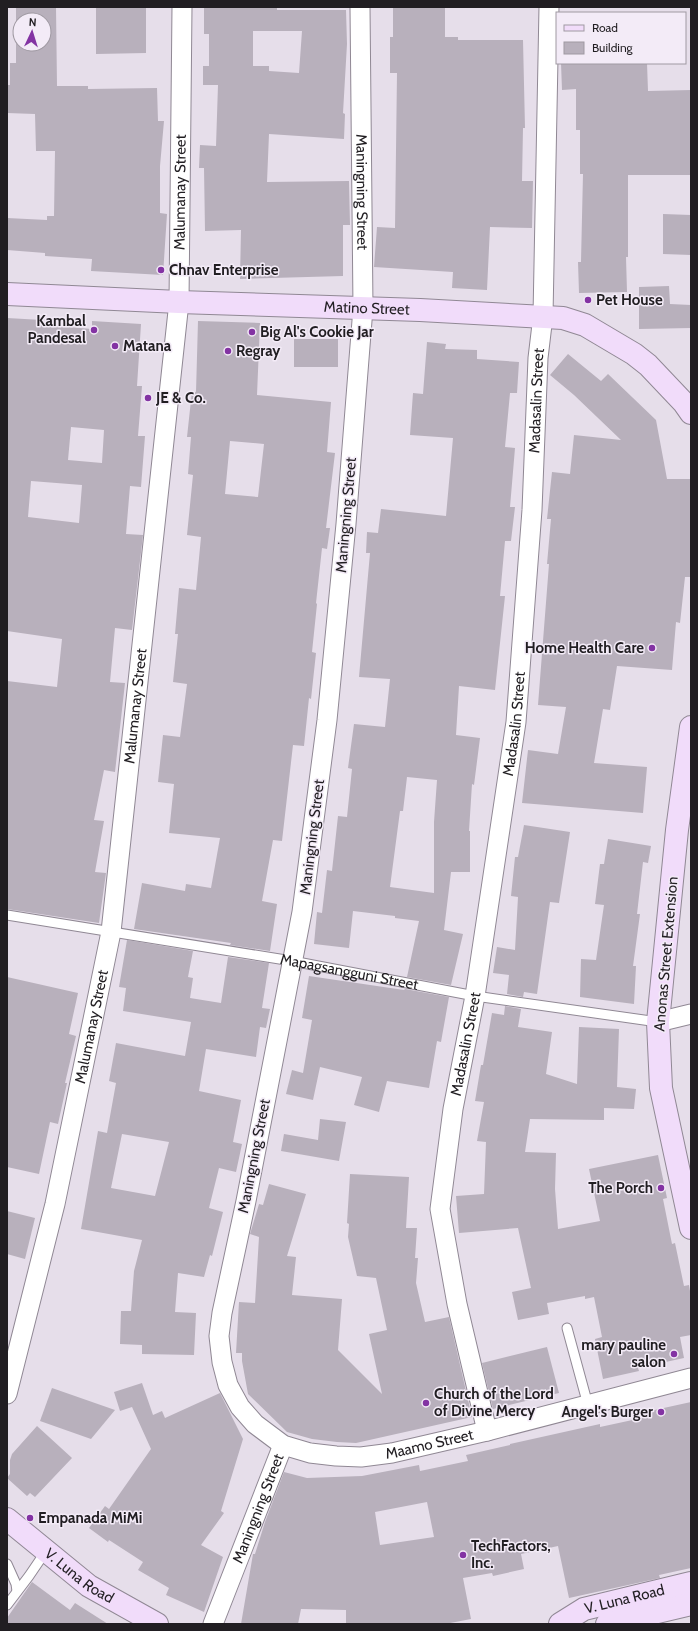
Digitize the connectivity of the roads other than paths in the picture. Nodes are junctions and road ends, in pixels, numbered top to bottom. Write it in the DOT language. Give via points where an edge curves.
graph roads {
  1 [pos="182,7"];
  2 [pos="360,7"];
  3 [pos="549,7"];
  4 [pos="7,294"];
  5 [pos="179,302"];
  6 [pos="363,308"];
  7 [pos="543,316"];
  8 [pos="691,414"];
  9 [pos="691,727"];
  10 [pos="684,829"];
  11 [pos="7,915"];
  12 [pos="111,932"];
  13 [pos="292,961"];
  14 [pos="475,996"];
  15 [pos="691,1014"];
  16 [pos="658,1022"];
  17 [pos="688,1202"];
  18 [pos="691,1228"];
  19 [pos="567,1328"];
  20 [pos="691,1378"];
  21 [pos="7,1394"];
  22 [pos="588,1405"];
  23 [pos="488,1431"];
  24 [pos="283,1445"];
  25 [pos="7,1519"];
  26 [pos="46,1550"];
  27 [pos="7,1564"];
  28 [pos="691,1583"];
  29 [pos="17,1591"];
  30 [pos="691,1604"];
  31 [pos="7,1605"];
  32 [pos="157,1624"];
  33 [pos="213,1624"];
  34 [pos="562,1624"];
  35 [pos="607,1624"];
  1 -- 5 [label="street, Malumanay Street"];
  2 -- 6 [label="street, Maningning Street"];
  3 -- 7 [label="street, Madasalin Street"];
  4 -- 5 [label="street, Matino Street"];
  5 -- 6 [label="street, Matino Street"];
  5 -- 12 [label="street, Malumanay Street"];
  6 -- 7 [label="street, Matino Street"];
  6 -- 13 [label="street, Maningning Street" via="347,516 327,720 302,912"];
  7 -- 8 [label="street, Matino Street" via="563,318 585,325 634,354 668,385"];
  7 -- 14 [label="street, Madasalin Street" via="538,358 532,510 516,722"];
  9 -- 10 [label="street, Anonas Street Extension"];
  10 -- 16 [label="street, Anonas Street Extension"];
  11 -- 12 [label="lane, Mapagsangguni Street"];
  12 -- 13 [label="lane, Mapagsangguni Street"];
  12 -- 21 [label="street, Malumanay Street" via="55,1204"];
  13 -- 14 [label="lane, Mapagsangguni Street"];
  13 -- 24 [label="street, Maningning Street" via="219,1336 227,1380 240,1407 255,1424"];
  14 -- 16 [label="lane, Mapagsangguni Street"];
  14 -- 23 [label="street, Madasalin Street" via="453,1109 440,1209 457,1304"];
  15 -- 16 [label="street, Mapagsangguni Street"];
  16 -- 17 [label="street, Anonas Street Extension" via="661,1088"];
  17 -- 18 [label="street, Anonas Street Extension"];
  19 -- 22 [label="lane"];
  20 -- 22 [label="street, Maamo Street"];
  22 -- 23 [label="street, Maamo Street"];
  23 -- 24 [label="street, Maamo Street" via="392,1453 361,1457 310,1453"];
  24 -- 33 [label="street, Maningning Street"];
  25 -- 26 [label="street, V. Luna Road"];
  26 -- 29 [label="lane"];
  26 -- 32 [label="street, V. Luna Road" via="89,1586"];
  27 -- 29 [label="lane"];
  28 -- 34 [label="street, V. Luna Road" via="584,1609"];
  29 -- 31 [label="lane"];
  30 -- 35 [label="street, V. Luna Road"];
}
